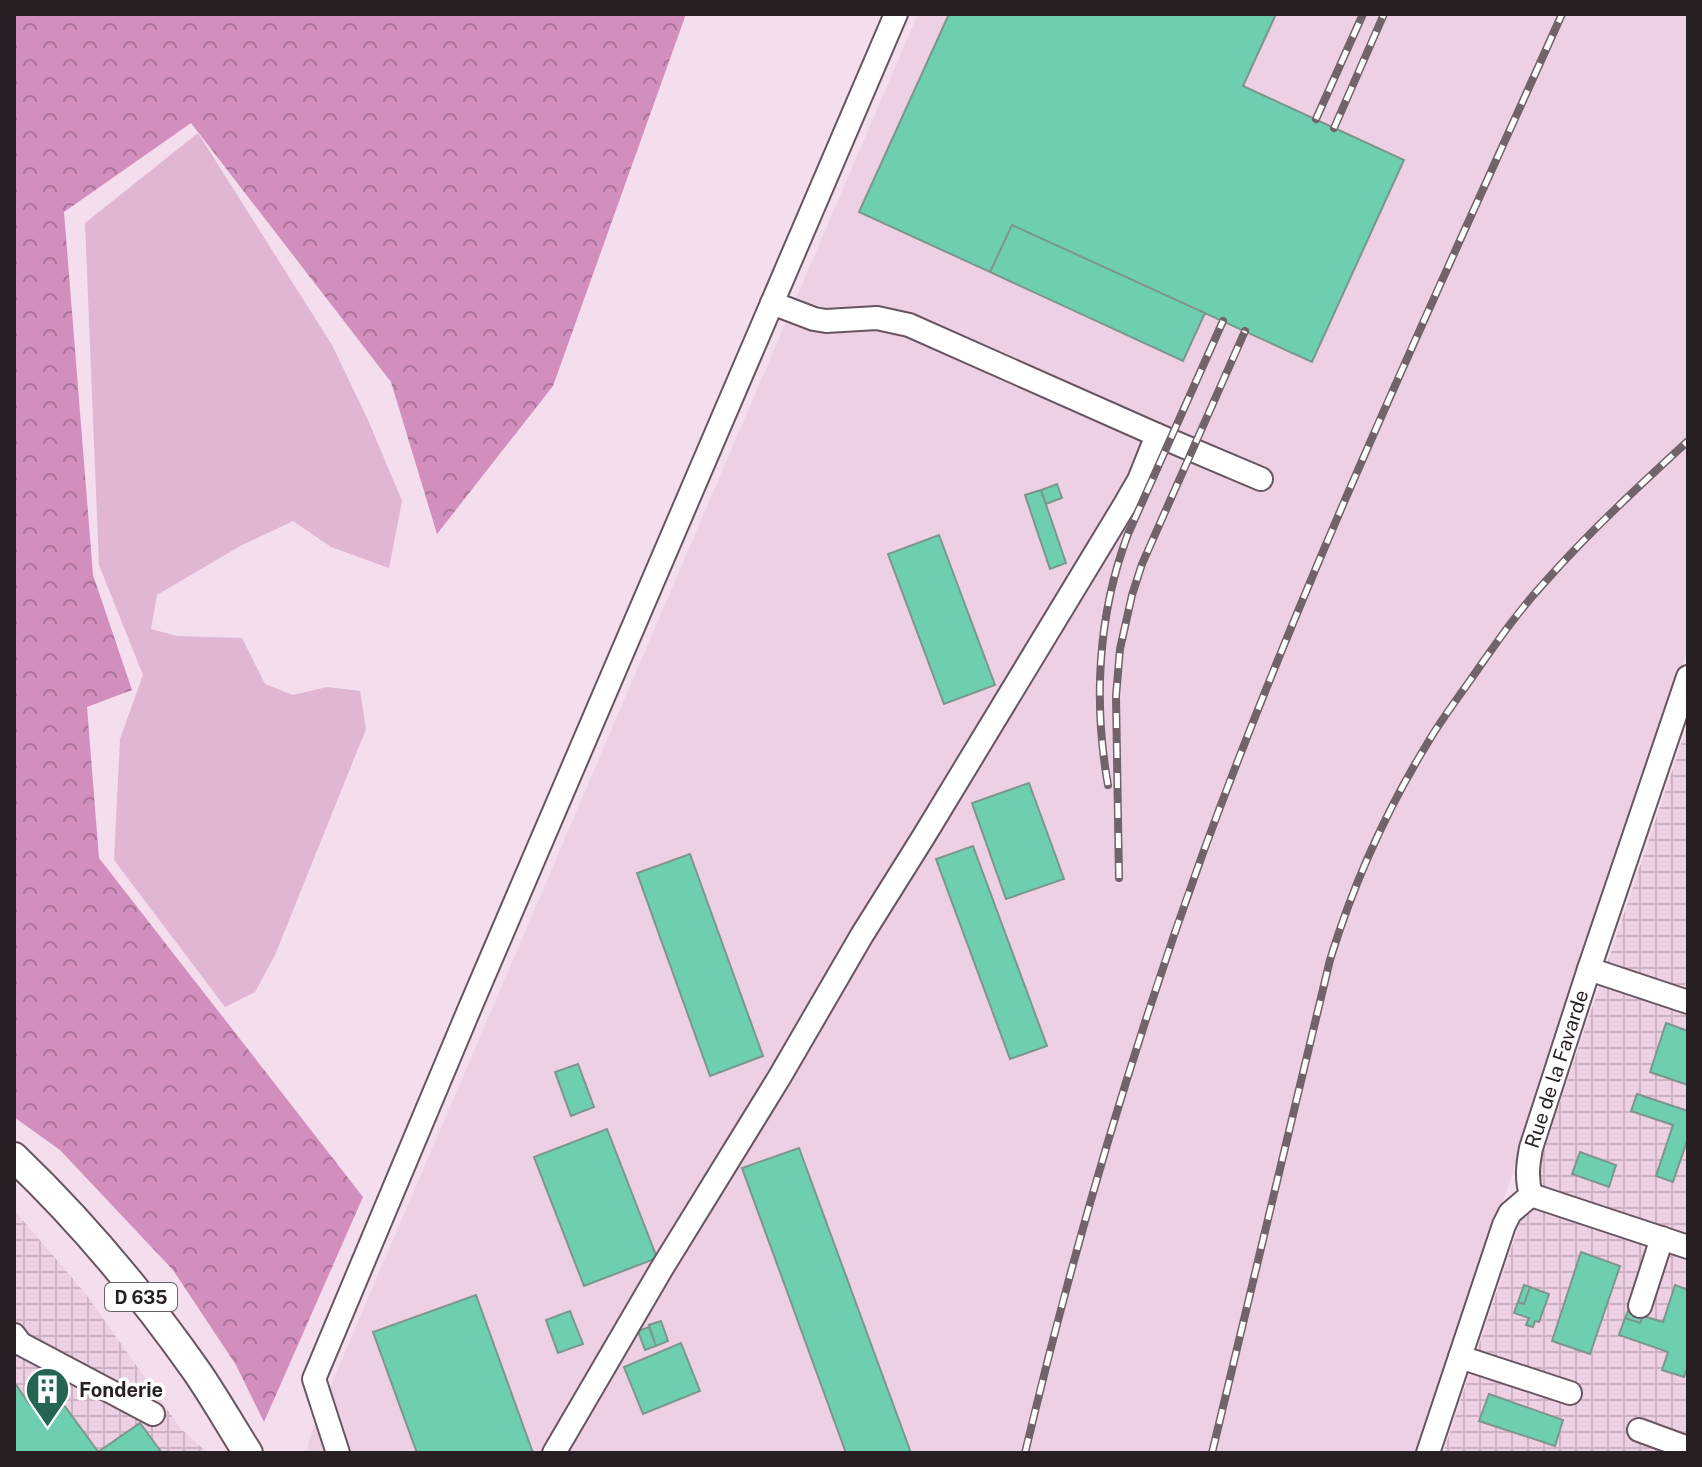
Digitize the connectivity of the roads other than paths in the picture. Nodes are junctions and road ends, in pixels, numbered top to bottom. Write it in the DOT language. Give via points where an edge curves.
graph roads {
  1 [pos="896,14"];
  2 [pos="772,303"];
  3 [pos="1157,435"];
  4 [pos="1261,479"];
  5 [pos="1688,677"];
  6 [pos="1589,969"];
  7 [pos="1688,1002"];
  8 [pos="14,1157"];
  9 [pos="1531,1195"];
  10 [pos="1662,1238"];
  11 [pos="1688,1247"];
  12 [pos="1640,1306"];
  13 [pos="14,1335"];
  14 [pos="1460,1357"];
  15 [pos="1570,1393"];
  16 [pos="153,1414"];
  17 [pos="1639,1430"];
  18 [pos="1688,1447"];
  19 [pos="248,1453"];
  20 [pos="338,1453"];
  21 [pos="554,1453"];
  22 [pos="1428,1453"];
  1 -- 2 [label="street"];
  2 -- 3 [label="street" via="826,321 877,318 909,325"];
  2 -- 20 [label="street" via="314,1379"];
  3 -- 4 [label="street"];
  3 -- 21 [label="street" via="1124,506"];
  5 -- 6 [label="street, Rue de la Favarde"];
  6 -- 7 [label="street"];
  6 -- 9 [label="street, Rue de la Favarde" via="1531,1148"];
  8 -- 19 [label="main road, D 635" via="144,1302"];
  9 -- 10 [label="street"];
  9 -- 14 [label="street" via="1504,1225"];
  10 -- 11 [label="street"];
  10 -- 12 [label="street"];
  13 -- 16 [label="street" via="21,1344"];
  14 -- 15 [label="street"];
  14 -- 22 [label="street"];
  17 -- 18 [label="street"];
}
